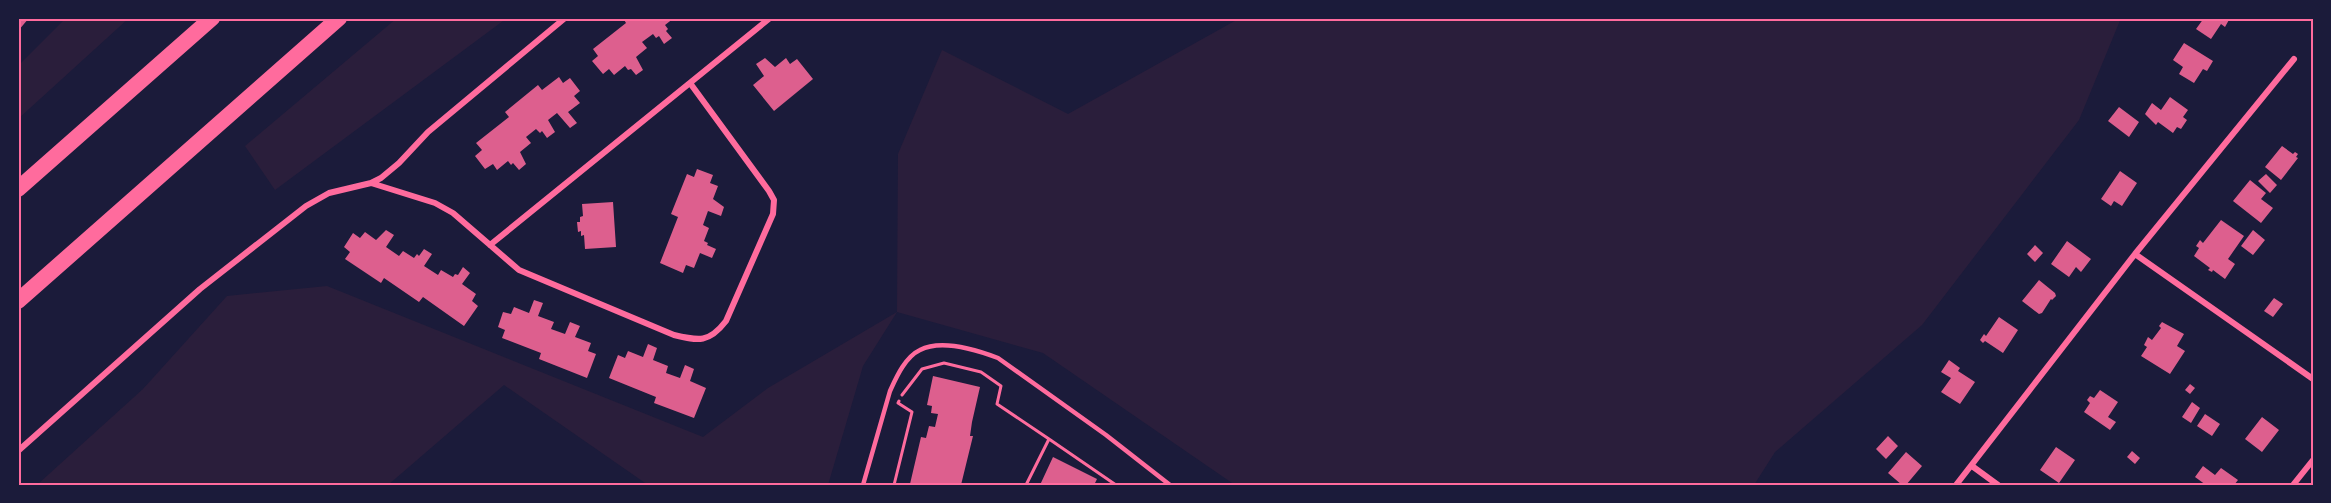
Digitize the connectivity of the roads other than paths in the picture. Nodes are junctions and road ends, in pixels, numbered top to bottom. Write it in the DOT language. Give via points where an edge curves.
graph roads {
  1 [pos="212,18"];
  2 [pos="339,18"];
  3 [pos="565,18"];
  4 [pos="770,18"];
  5 [pos="2294,59"];
  6 [pos="165,60"];
  7 [pos="690,82"];
  8 [pos="18,177"];
  9 [pos="371,183"];
  10 [pos="18,189"];
  11 [pos="490,245"];
  12 [pos="2135,255"];
  13 [pos="18,301"];
  14 [pos="2313,379"];
  15 [pos="18,451"];
  16 [pos="2313,460"];
  17 [pos="1972,466"];
  18 [pos="863,485"];
  19 [pos="1170,485"];
  20 [pos="1956,485"];
  21 [pos="1998,485"];
  22 [pos="2293,485"];
  1 -- 6 [label="highway"];
  2 -- 13 [label="highway"];
  3 -- 9 [label="street"];
  4 -- 7 [label="street"];
  5 -- 12 [label="street"];
  6 -- 8 [label="highway"];
  6 -- 10 [label="highway"];
  7 -- 11 [label="street"];
  7 -- 11 [label="street" via="774,200 773,214 726,321 708,339 674,335 519,270"];
  9 -- 11 [label="street" via="435,203"];
  9 -- 15 [label="street" via="329,194 306,206 200,289"];
  12 -- 14 [label="street"];
  12 -- 17 [label="street"];
  16 -- 22 [label="street"];
  17 -- 20 [label="street"];
  17 -- 21 [label="street"];
  18 -- 19 [label="lane" via="896,378 921,349 952,346 998,358"];
}
